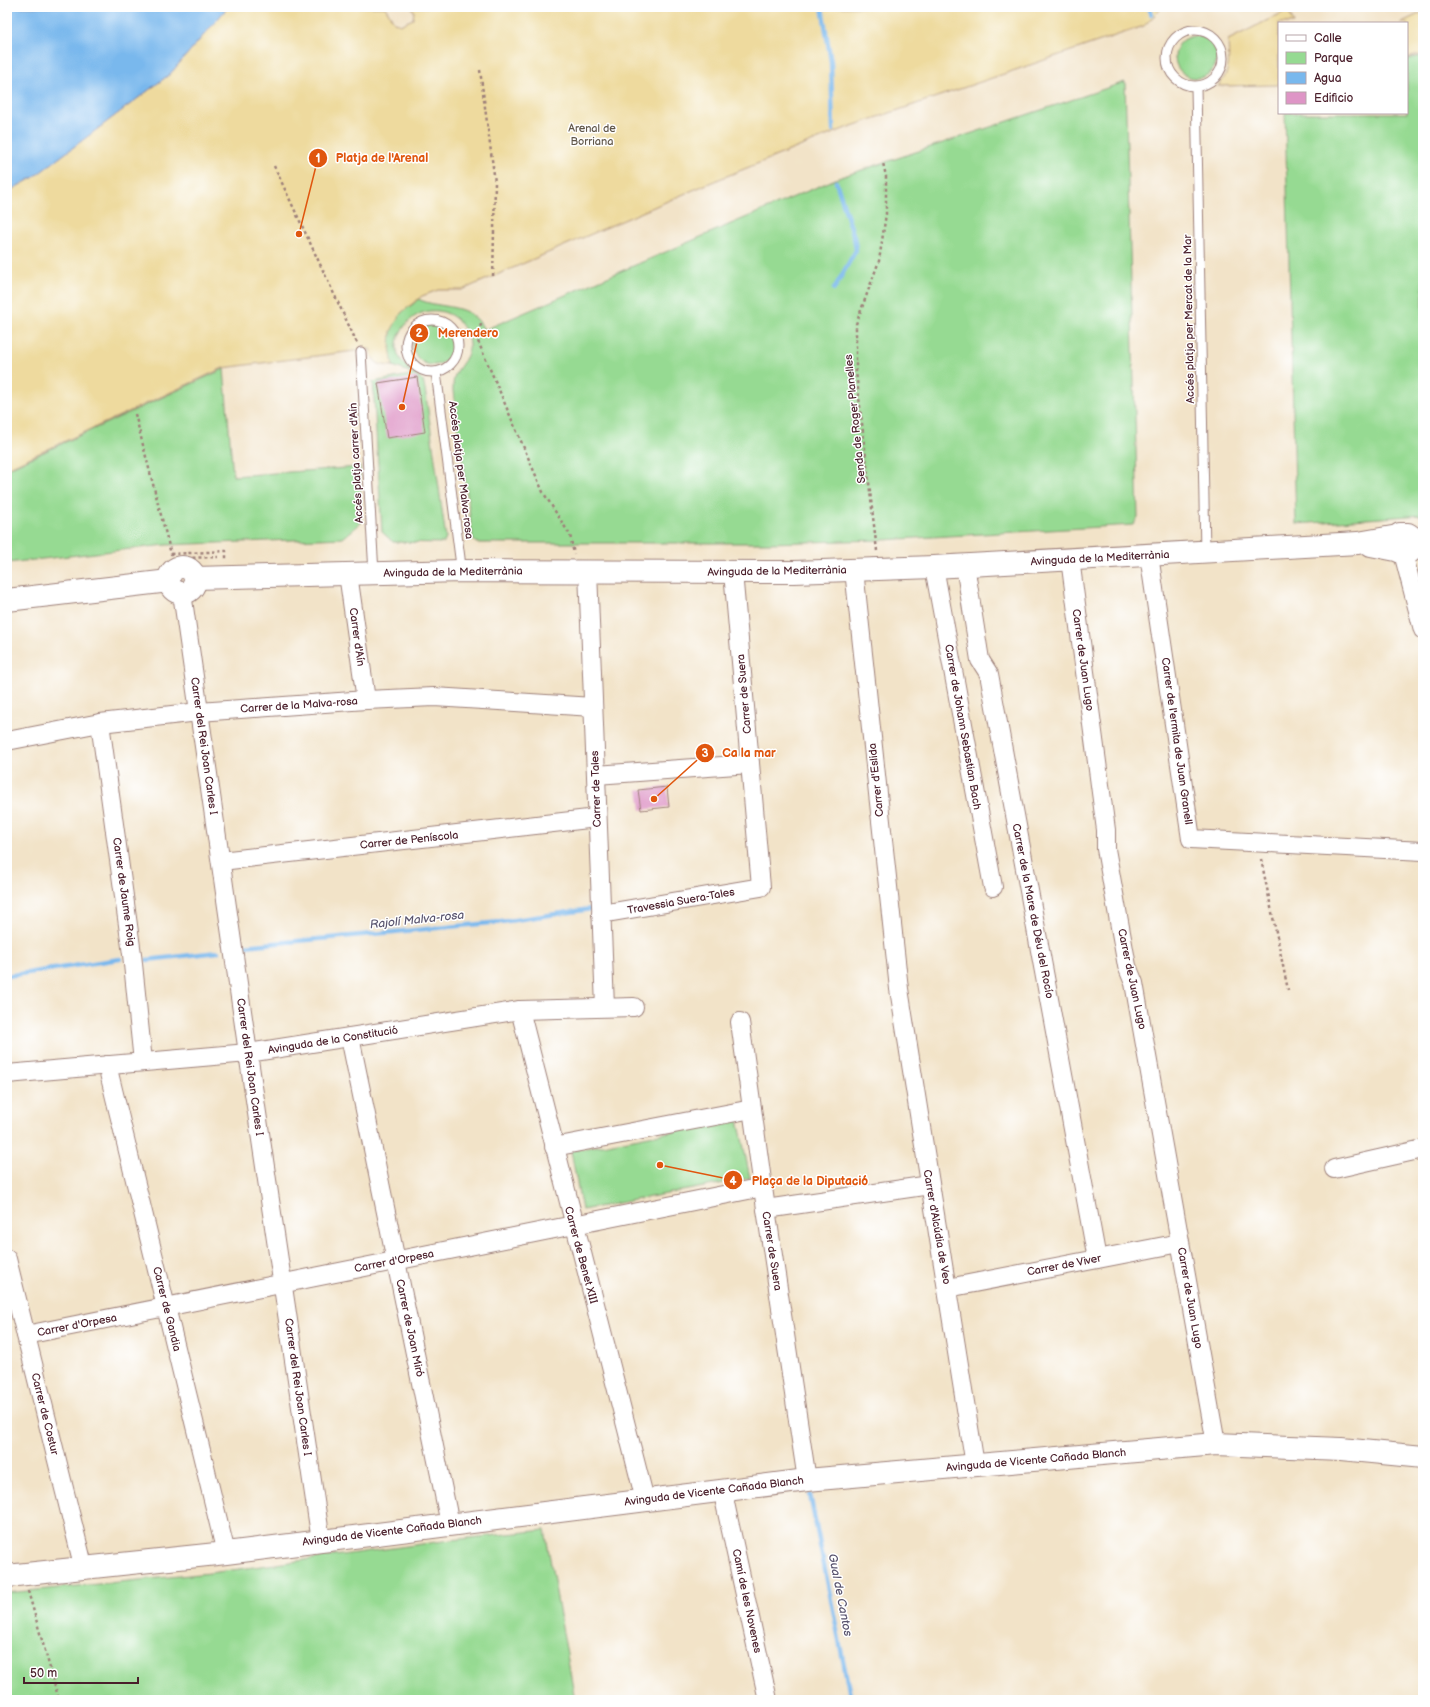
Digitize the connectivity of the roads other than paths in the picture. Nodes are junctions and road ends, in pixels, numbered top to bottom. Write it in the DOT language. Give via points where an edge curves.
graph roads {
  1 [pos="1196,87"];
  2 [pos="361,352"];
  3 [pos="436,372"];
  4 [pos="1410,543"];
  5 [pos="1205,552"];
  6 [pos="1149,555"];
  7 [pos="1070,560"];
  8 [pos="581,565"];
  9 [pos="965,565"];
  10 [pos="934,567"];
  11 [pos="854,570"];
  12 [pos="461,571"];
  13 [pos="733,572"];
  14 [pos="374,573"];
  15 [pos="348,574"];
  16 [pos="182,584"];
  17 [pos="7,600"];
  18 [pos="1423,630"];
  19 [pos="366,700"];
  20 [pos="593,707"];
  21 [pos="199,712"];
  22 [pos="100,723"];
  23 [pos="7,741"];
  24 [pos="750,764"];
  25 [pos="596,775"];
  26 [pos="597,818"];
  27 [pos="1423,851"];
  28 [pos="221,861"];
  29 [pos="761,887"];
  30 [pos="993,887"];
  31 [pos="601,914"];
  32 [pos="899,989"];
  33 [pos="634,1007"];
  34 [pos="605,1008"];
  35 [pos="520,1010"];
  36 [pos="740,1022"];
  37 [pos="350,1037"];
  38 [pos="248,1053"];
  39 [pos="143,1062"];
  40 [pos="107,1065"];
  41 [pos="7,1074"];
  42 [pos="752,1109"];
  43 [pos="554,1147"];
  44 [pos="1423,1149"];
  45 [pos="1334,1169"];
  46 [pos="930,1185"];
  47 [pos="763,1187"];
  48 [pos="766,1209"];
  49 [pos="573,1225"];
  50 [pos="1180,1243"];
  51 [pos="7,1259"];
  52 [pos="1097,1259"];
  53 [pos="396,1261"];
  54 [pos="283,1283"];
  55 [pos="948,1288"];
  56 [pos="166,1307"];
  57 [pos="26,1335"];
  58 [pos="1216,1444"];
  59 [pos="1423,1457"];
  60 [pos="975,1465"];
  61 [pos="807,1480"];
  62 [pos="725,1496"];
  63 [pos="645,1500"];
  64 [pos="450,1524"];
  65 [pos="321,1541"];
  66 [pos="226,1553"];
  67 [pos="84,1569"];
  68 [pos="15,1575"];
  69 [pos="768,1700"];
  1 -- 1 [label="lane" via="1208,84 1217,76 1222,66 1220,44 1212,35 1202,30 1181,33 1172,40 1167,50 1166,61 1169,71 1176,80"];
  1 -- 5 [label="lane, Accés platja per Mercat de la Mar"];
  2 -- 14 [label="lane, Accés platja carrer d'Aín"];
  3 -- 3 [label="lane" via="445,369 454,359 458,346 457,337 445,323 428,320 412,328 407,336 407,354 418,368"];
  3 -- 12 [label="lane, Accés platja per Malva-rosa"];
  4 -- 5 [label="street, Avinguda de la Mediterrània" via="1358,543"];
  4 -- 18 [label="street"];
  5 -- 6 [label="street, Avinguda de la Mediterrània"];
  6 -- 7 [label="street, Avinguda de la Mediterrània"];
  6 -- 27 [label="street, Carrer de l'ermita de Juan Granell" via="1191,839"];
  7 -- 9 [label="street, Avinguda de la Mediterrània"];
  7 -- 50 [label="street, Carrer de Juan Lugo" via="1106,830 1106,848 1127,966 1134,983"];
  8 -- 12 [label="street, Avinguda de la Mediterrània"];
  8 -- 13 [label="street, Avinguda de la Mediterrània"];
  8 -- 20 [label="street, Carrer de Tales"];
  9 -- 10 [label="street, Avinguda de la Mediterrània"];
  9 -- 52 [label="street, Carrer de la Mare de Déu del Rocío" via="980,660 989,674"];
  10 -- 11 [label="street, Avinguda de la Mediterrània"];
  10 -- 30 [label="street, Carrer de Johann Sebastian Bach"];
  11 -- 13 [label="street, Avinguda de la Mediterrània"];
  11 -- 32 [label="street, Carrer d'Eslida"];
  12 -- 14 [label="street, Avinguda de la Mediterrània"];
  13 -- 24 [label="street, Carrer de Suera"];
  14 -- 15 [label="street, Avinguda de la Mediterrània"];
  15 -- 16 [label="street, Avinguda de la Mediterrània" via="226,576"];
  15 -- 19 [label="street, Carrer d'Aín"];
  16 -- 17 [label="street, Avinguda de la Mediterrània"];
  16 -- 21 [label="street, Carrer del Rei Joan Carles I"];
  19 -- 20 [label="street, Carrer de la Malva-rosa" via="434,697"];
  19 -- 21 [label="street, Carrer de la Malva-rosa"];
  20 -- 25 [label="street, Carrer de Tales"];
  21 -- 22 [label="street, Carrer de la Malva-rosa"];
  21 -- 28 [label="street, Carrer del Rei Joan Carles I"];
  22 -- 23 [label="street, Carrer de la Malva-rosa"];
  22 -- 39 [label="street, Carrer de Jaume Roig" via="132,954"];
  24 -- 25 [label="street"];
  24 -- 29 [label="street, Carrer de Suera"];
  25 -- 26 [label="street, Carrer de Tales"];
  26 -- 28 [label="street, Carrer de Peníscola"];
  26 -- 31 [label="street, Carrer de Tales"];
  28 -- 38 [label="street, Carrer del Rei Joan Carles I"];
  29 -- 31 [label="street, Travessia Suera-Tales"];
  31 -- 34 [label="street, Carrer de Tales"];
  32 -- 46 [label="street, Carrer d'Alcúdia de Veo"];
  33 -- 34 [label="street, Avinguda de la Constitució"];
  34 -- 35 [label="street, Avinguda de la Constitució"];
  35 -- 37 [label="street, Avinguda de la Constitució"];
  35 -- 43 [label="street, Carrer de Benet XIII"];
  36 -- 42 [label="street, Carrer de Suera"];
  37 -- 38 [label="street, Avinguda de la Constitució"];
  37 -- 53 [label="street, Carrer de Joan Miró"];
  38 -- 39 [label="street, Avinguda de la Constitució"];
  38 -- 54 [label="street, Carrer del Rei Joan Carles I"];
  39 -- 40 [label="street, Avinguda de la Constitució"];
  40 -- 41 [label="street, Avinguda de la Constitució"];
  40 -- 56 [label="street, Carrer de Gandia"];
  42 -- 43 [label="street"];
  42 -- 47 [label="street, Carrer de Suera"];
  43 -- 49 [label="street, Carrer de Benet XIII"];
  44 -- 45 [label="street"];
  46 -- 48 [label="street"];
  46 -- 55 [label="street, Carrer d'Alcúdia de Veo"];
  47 -- 48 [label="street, Carrer de Suera"];
  47 -- 49 [label="street, Carrer d'Orpesa"];
  48 -- 61 [label="street, Carrer de Suera"];
  49 -- 53 [label="street, Carrer d'Orpesa"];
  49 -- 63 [label="street, Carrer de Benet XIII"];
  50 -- 52 [label="street, Carrer de Viver"];
  50 -- 58 [label="street, Carrer de Juan Lugo"];
  51 -- 57 [label="street, Carrer de Costur"];
  52 -- 55 [label="street, Carrer de Viver"];
  53 -- 54 [label="street, Carrer d'Orpesa"];
  53 -- 64 [label="street, Carrer de Joan Miró"];
  54 -- 56 [label="street, Carrer d'Orpesa"];
  54 -- 65 [label="street, Carrer del Rei Joan Carles I"];
  55 -- 60 [label="street, Carrer d'Alcúdia de Veo"];
  56 -- 57 [label="street, Carrer d'Orpesa"];
  56 -- 66 [label="street, Carrer de Gandia"];
  57 -- 67 [label="street, Carrer de Costur"];
  58 -- 59 [label="street, Avinguda de Vicente Cañada Blanch" via="1341,1449"];
  58 -- 60 [label="street, Avinguda de Vicente Cañada Blanch"];
  60 -- 61 [label="street, Avinguda de Vicente Cañada Blanch"];
  61 -- 62 [label="street, Avinguda de Vicente Cañada Blanch"];
  62 -- 63 [label="street, Avinguda de Vicente Cañada Blanch"];
  62 -- 69 [label="street, Camí de les Novenes"];
  63 -- 64 [label="street, Avinguda de Vicente Cañada Blanch"];
  64 -- 65 [label="street, Avinguda de Vicente Cañada Blanch"];
  65 -- 66 [label="street, Avinguda de Vicente Cañada Blanch"];
  66 -- 67 [label="street, Avinguda de Vicente Cañada Blanch"];
  67 -- 68 [label="street, Avinguda de Vicente Cañada Blanch"];
}
